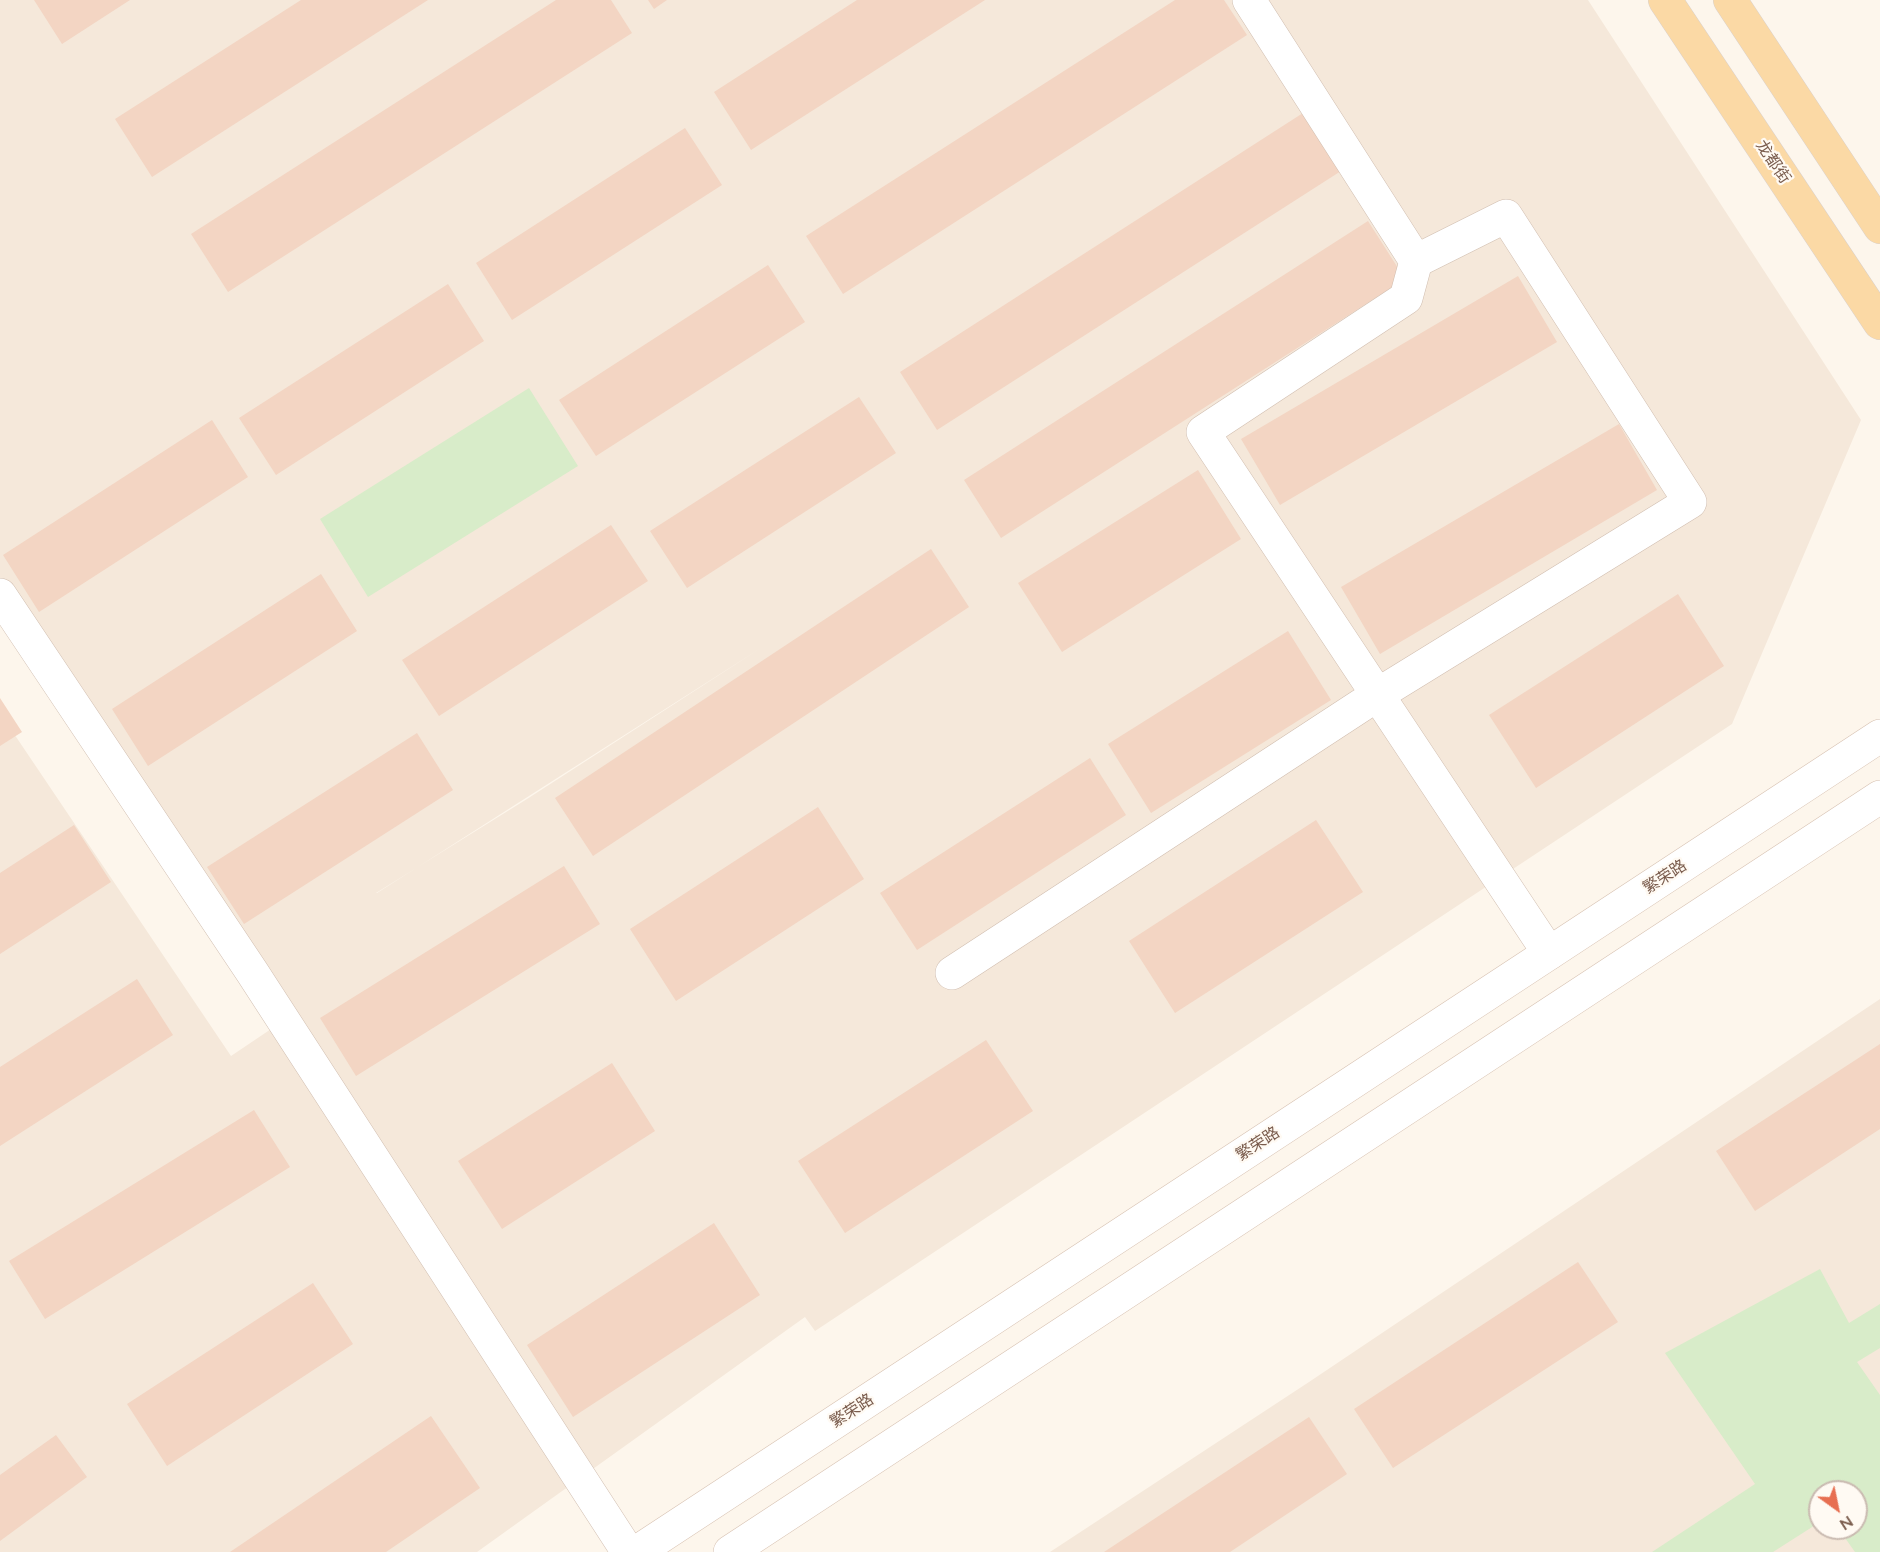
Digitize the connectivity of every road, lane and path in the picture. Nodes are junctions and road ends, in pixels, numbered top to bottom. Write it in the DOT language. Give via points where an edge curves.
graph roads {
  1 [pos="1249,0"];
  2 [pos="1665,0"];
  3 [pos="1730,0"];
  4 [pos="1880,227"];
  5 [pos="1416,261"];
  6 [pos="1880,323"];
  7 [pos="0,595"];
  8 [pos="1377,695"];
  9 [pos="1880,736"];
  10 [pos="1880,797"];
  11 [pos="1549,953"];
  12 [pos="952,974"];
  13 [pos="628,1552"];
  14 [pos="637,1552"];
  15 [pos="730,1552"];
  1 -- 5 [label="street"];
  2 -- 6 [label="main road, 龙都街"];
  3 -- 4 [label="main road"];
  5 -- 8 [label="street" via="1406,298 1203,432"];
  5 -- 8 [label="street" via="1506,216 1690,502"];
  7 -- 13 [label="street" via="258,982"];
  8 -- 11 [label="street"];
  8 -- 12 [label="street"];
  9 -- 11 [label="street, 繁荣路"];
  10 -- 15 [label="street"];
  11 -- 14 [label="street, 繁荣路"];
}
